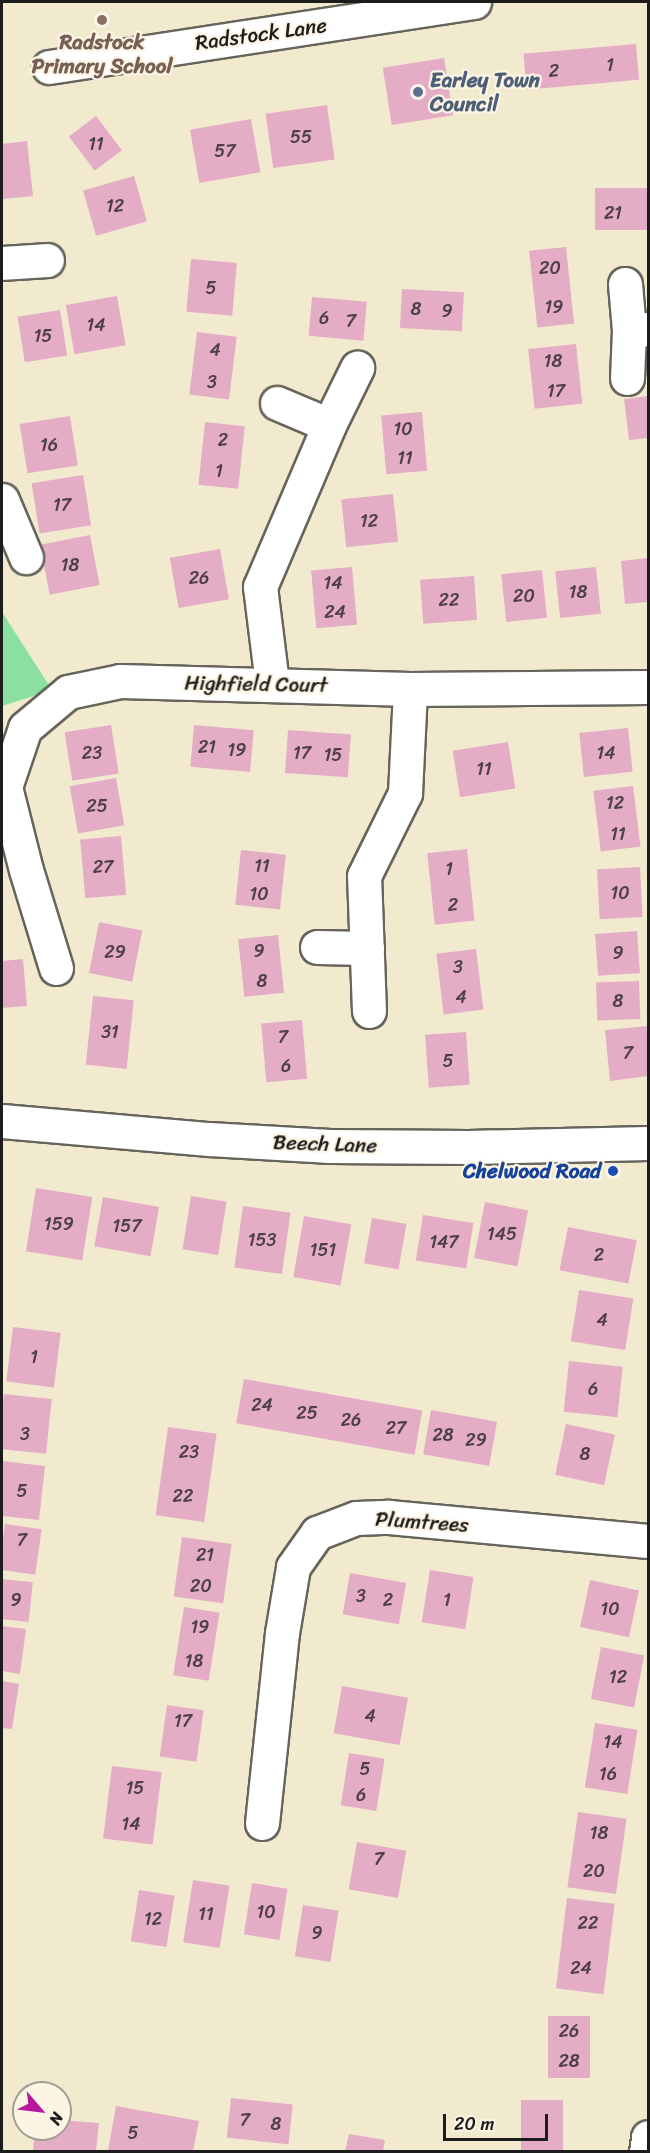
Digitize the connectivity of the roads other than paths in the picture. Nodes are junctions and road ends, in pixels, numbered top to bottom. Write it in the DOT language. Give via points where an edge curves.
graph roads {
  1 [pos="474,2"];
  2 [pos="49,67"];
  3 [pos="47,260"];
  4 [pos="2,263"];
  5 [pos="625,284"];
  6 [pos="639,330"];
  7 [pos="357,368"];
  8 [pos="627,378"];
  9 [pos="277,403"];
  10 [pos="329,425"];
  11 [pos="2,500"];
  12 [pos="26,557"];
  13 [pos="272,683"];
  14 [pos="648,687"];
  15 [pos="410,689"];
  16 [pos="14,872"];
  17 [pos="317,947"];
  18 [pos="367,948"];
  19 [pos="56,968"];
  20 [pos="369,1011"];
  21 [pos="2,1121"];
  22 [pos="648,1143"];
  23 [pos="648,1541"];
  24 [pos="262,1823"];
  25 [pos="648,2137"];
  26 [pos="646,2151"];
  1 -- 2 [label="street, Radstock Lane"];
  3 -- 4 [label="street"];
  5 -- 6 [label="street"];
  6 -- 8 [label="street"];
  7 -- 10 [label="street"];
  9 -- 10 [label="street"];
  10 -- 13 [label="street" via="260,587"];
  11 -- 12 [label="street"];
  13 -- 15 [label="street, Highfield Court"];
  13 -- 16 [label="street, Highfield Court" via="120,681 68,692 25,728 5,787"];
  14 -- 15 [label="street, Highfield Court"];
  15 -- 18 [label="street" via="405,793 364,876"];
  16 -- 19 [label="street, Highfield Court"];
  17 -- 18 [label="street"];
  18 -- 20 [label="street"];
  21 -- 22 [label="street, Beech Lane" via="330,1146"];
  23 -- 24 [label="street, Plumtrees" via="389,1517 356,1518 317,1533 293,1567"];
  25 -- 26 [label="street"];
}
